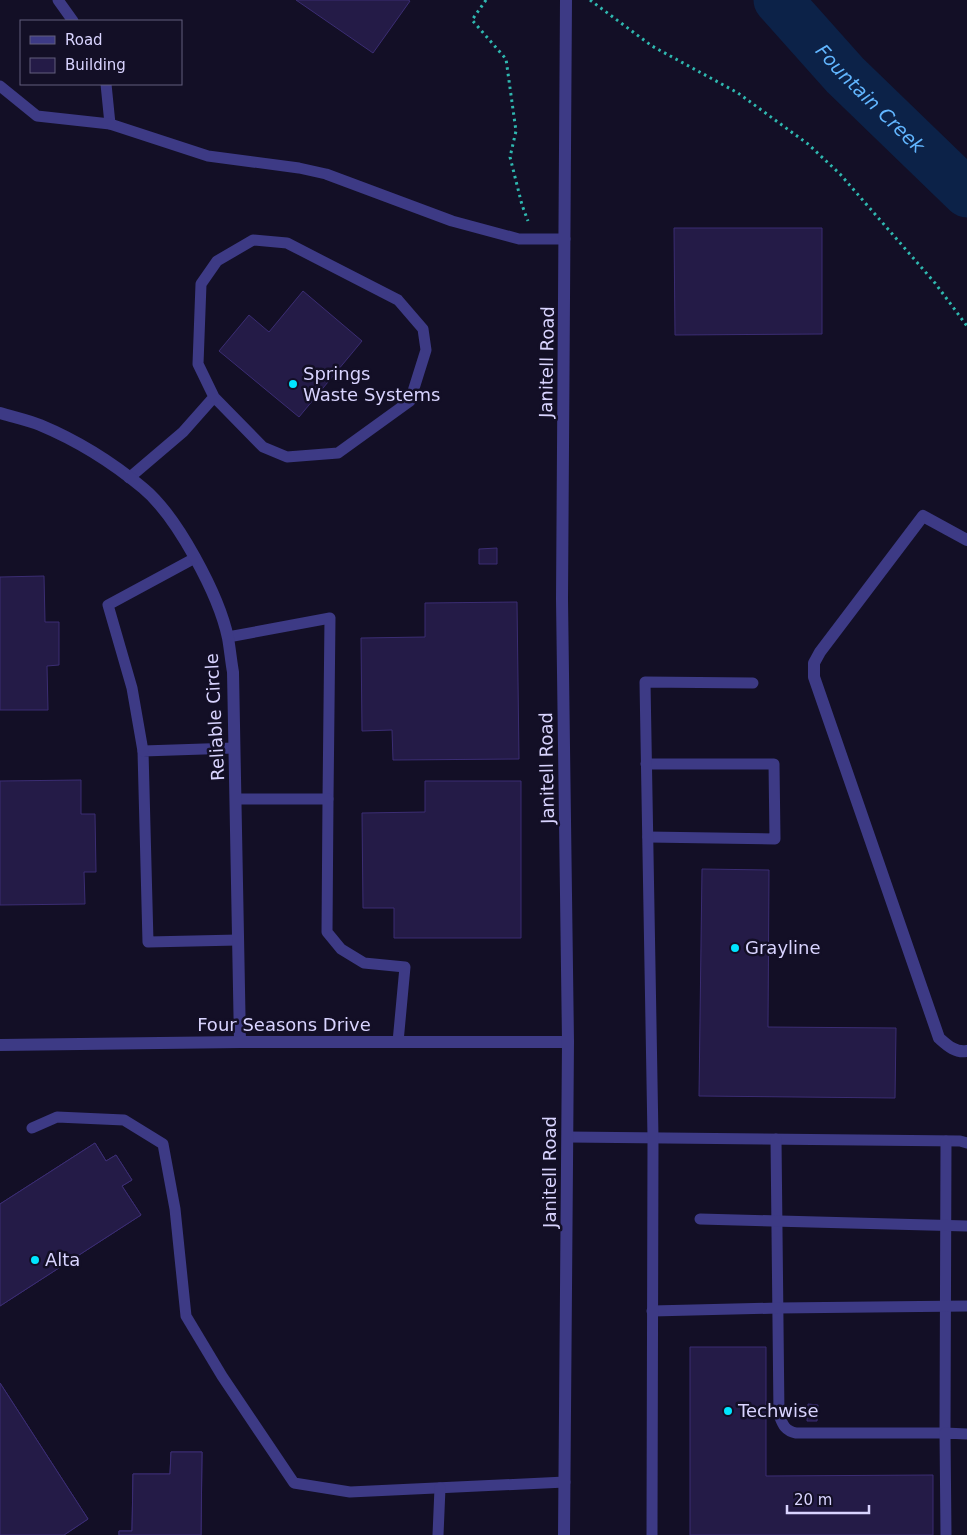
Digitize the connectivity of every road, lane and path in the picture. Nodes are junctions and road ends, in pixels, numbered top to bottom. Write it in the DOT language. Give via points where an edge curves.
graph roads {
  1 [pos="58,0"];
  2 [pos="486,0"];
  3 [pos="566,0"];
  4 [pos="590,0"];
  5 [pos="72,20"];
  6 [pos="106,85"];
  7 [pos="0,86"];
  8 [pos="110,124"];
  9 [pos="535,239"];
  10 [pos="565,239"];
  11 [pos="967,326"];
  12 [pos="214,397"];
  13 [pos="0,413"];
  14 [pos="129,478"];
  15 [pos="967,540"];
  16 [pos="195,558"];
  17 [pos="228,637"];
  18 [pos="753,683"];
  19 [pos="234,748"];
  20 [pos="143,751"];
  21 [pos="646,764"];
  22 [pos="236,799"];
  23 [pos="328,799"];
  24 [pos="648,837"];
  25 [pos="238,940"];
  26 [pos="240,1042"];
  27 [pos="398,1042"];
  28 [pos="568,1042"];
  29 [pos="0,1045"];
  30 [pos="967,1052"];
  31 [pos="32,1128"];
  32 [pos="568,1136"];
  33 [pos="653,1138"];
  34 [pos="776,1139"];
  35 [pos="946,1141"];
  36 [pos="967,1144"];
  37 [pos="700,1219"];
  38 [pos="776,1221"];
  39 [pos="945,1225"];
  40 [pos="967,1226"];
  41 [pos="945,1306"];
  42 [pos="967,1306"];
  43 [pos="778,1308"];
  44 [pos="652,1311"];
  45 [pos="945,1433"];
  46 [pos="967,1434"];
  47 [pos="565,1482"];
  48 [pos="440,1488"];
  49 [pos="438,1535"];
  50 [pos="564,1535"];
  51 [pos="652,1535"];
  52 [pos="946,1535"];
  1 -- 5 [label="lane"];
  2 -- 9 [label="path" via="472,20 506,59 516,132 510,157 522,205"];
  3 -- 10 [label="street, Janitell Road"];
  4 -- 11 [label="path" via="652,46 738,93 808,144 840,174 936,283"];
  6 -- 8 [label="lane"];
  7 -- 8 [label="lane" via="37,116"];
  8 -- 9 [label="lane" via="208,156 326,174 452,222 519,239"];
  9 -- 10 [label="lane"];
  10 -- 28 [label="street, Janitell Road" via="562,599"];
  12 -- 12 [label="lane" via="263,446 287,456 338,453 410,401 426,350 423,329 398,300 287,243 253,240 217,261 201,284 198,364"];
  12 -- 14 [label="lane" via="183,432"];
  13 -- 14 [label="street, Reliable Circle" via="38,424 70,439"];
  14 -- 16 [label="street, Reliable Circle" via="144,489 172,520"];
  15 -- 30 [label="street" via="923,516 814,663 814,676 939,1038 948,1047"];
  16 -- 17 [label="street, Reliable Circle" via="216,601"];
  16 -- 20 [label="lane" via="108,605 132,688"];
  17 -- 19 [label="street, Reliable Circle" via="233,672"];
  17 -- 23 [label="lane" via="330,618"];
  18 -- 21 [label="lane" via="645,682"];
  19 -- 20 [label="lane"];
  19 -- 22 [label="street, Reliable Circle"];
  20 -- 25 [label="lane" via="148,942"];
  21 -- 24 [label="lane"];
  21 -- 24 [label="lane" via="774,764 775,839"];
  22 -- 23 [label="lane"];
  22 -- 25 [label="street, Reliable Circle"];
  23 -- 27 [label="lane" via="327,932 341,949 364,963 406,966"];
  24 -- 33 [label="lane"];
  25 -- 26 [label="street, Reliable Circle"];
  26 -- 27 [label="street, Four Seasons Drive"];
  26 -- 29 [label="street, Four Seasons Drive"];
  27 -- 28 [label="street, Four Seasons Drive"];
  28 -- 32 [label="street, Janitell Road"];
  31 -- 48 [label="lane" via="57,1116 124,1120 162,1144 175,1209 186,1316 294,1483 350,1492"];
  32 -- 33 [label="lane"];
  32 -- 47 [label="street, Janitell Road"];
  33 -- 34 [label="lane"];
  33 -- 44 [label="lane"];
  34 -- 35 [label="lane"];
  34 -- 38 [label="lane"];
  35 -- 36 [label="lane"];
  35 -- 39 [label="lane"];
  37 -- 38 [label="lane"];
  38 -- 39 [label="lane"];
  38 -- 43 [label="lane"];
  39 -- 40 [label="lane"];
  39 -- 41 [label="lane"];
  41 -- 42 [label="lane"];
  41 -- 43 [label="lane"];
  41 -- 45 [label="lane"];
  43 -- 44 [label="lane"];
  43 -- 45 [label="lane" via="779,1415 788,1432"];
  44 -- 51 [label="lane"];
  45 -- 46 [label="lane"];
  45 -- 52 [label="lane"];
  47 -- 48 [label="lane"];
  47 -- 50 [label="street, Janitell Road"];
  48 -- 49 [label="lane"];
}
